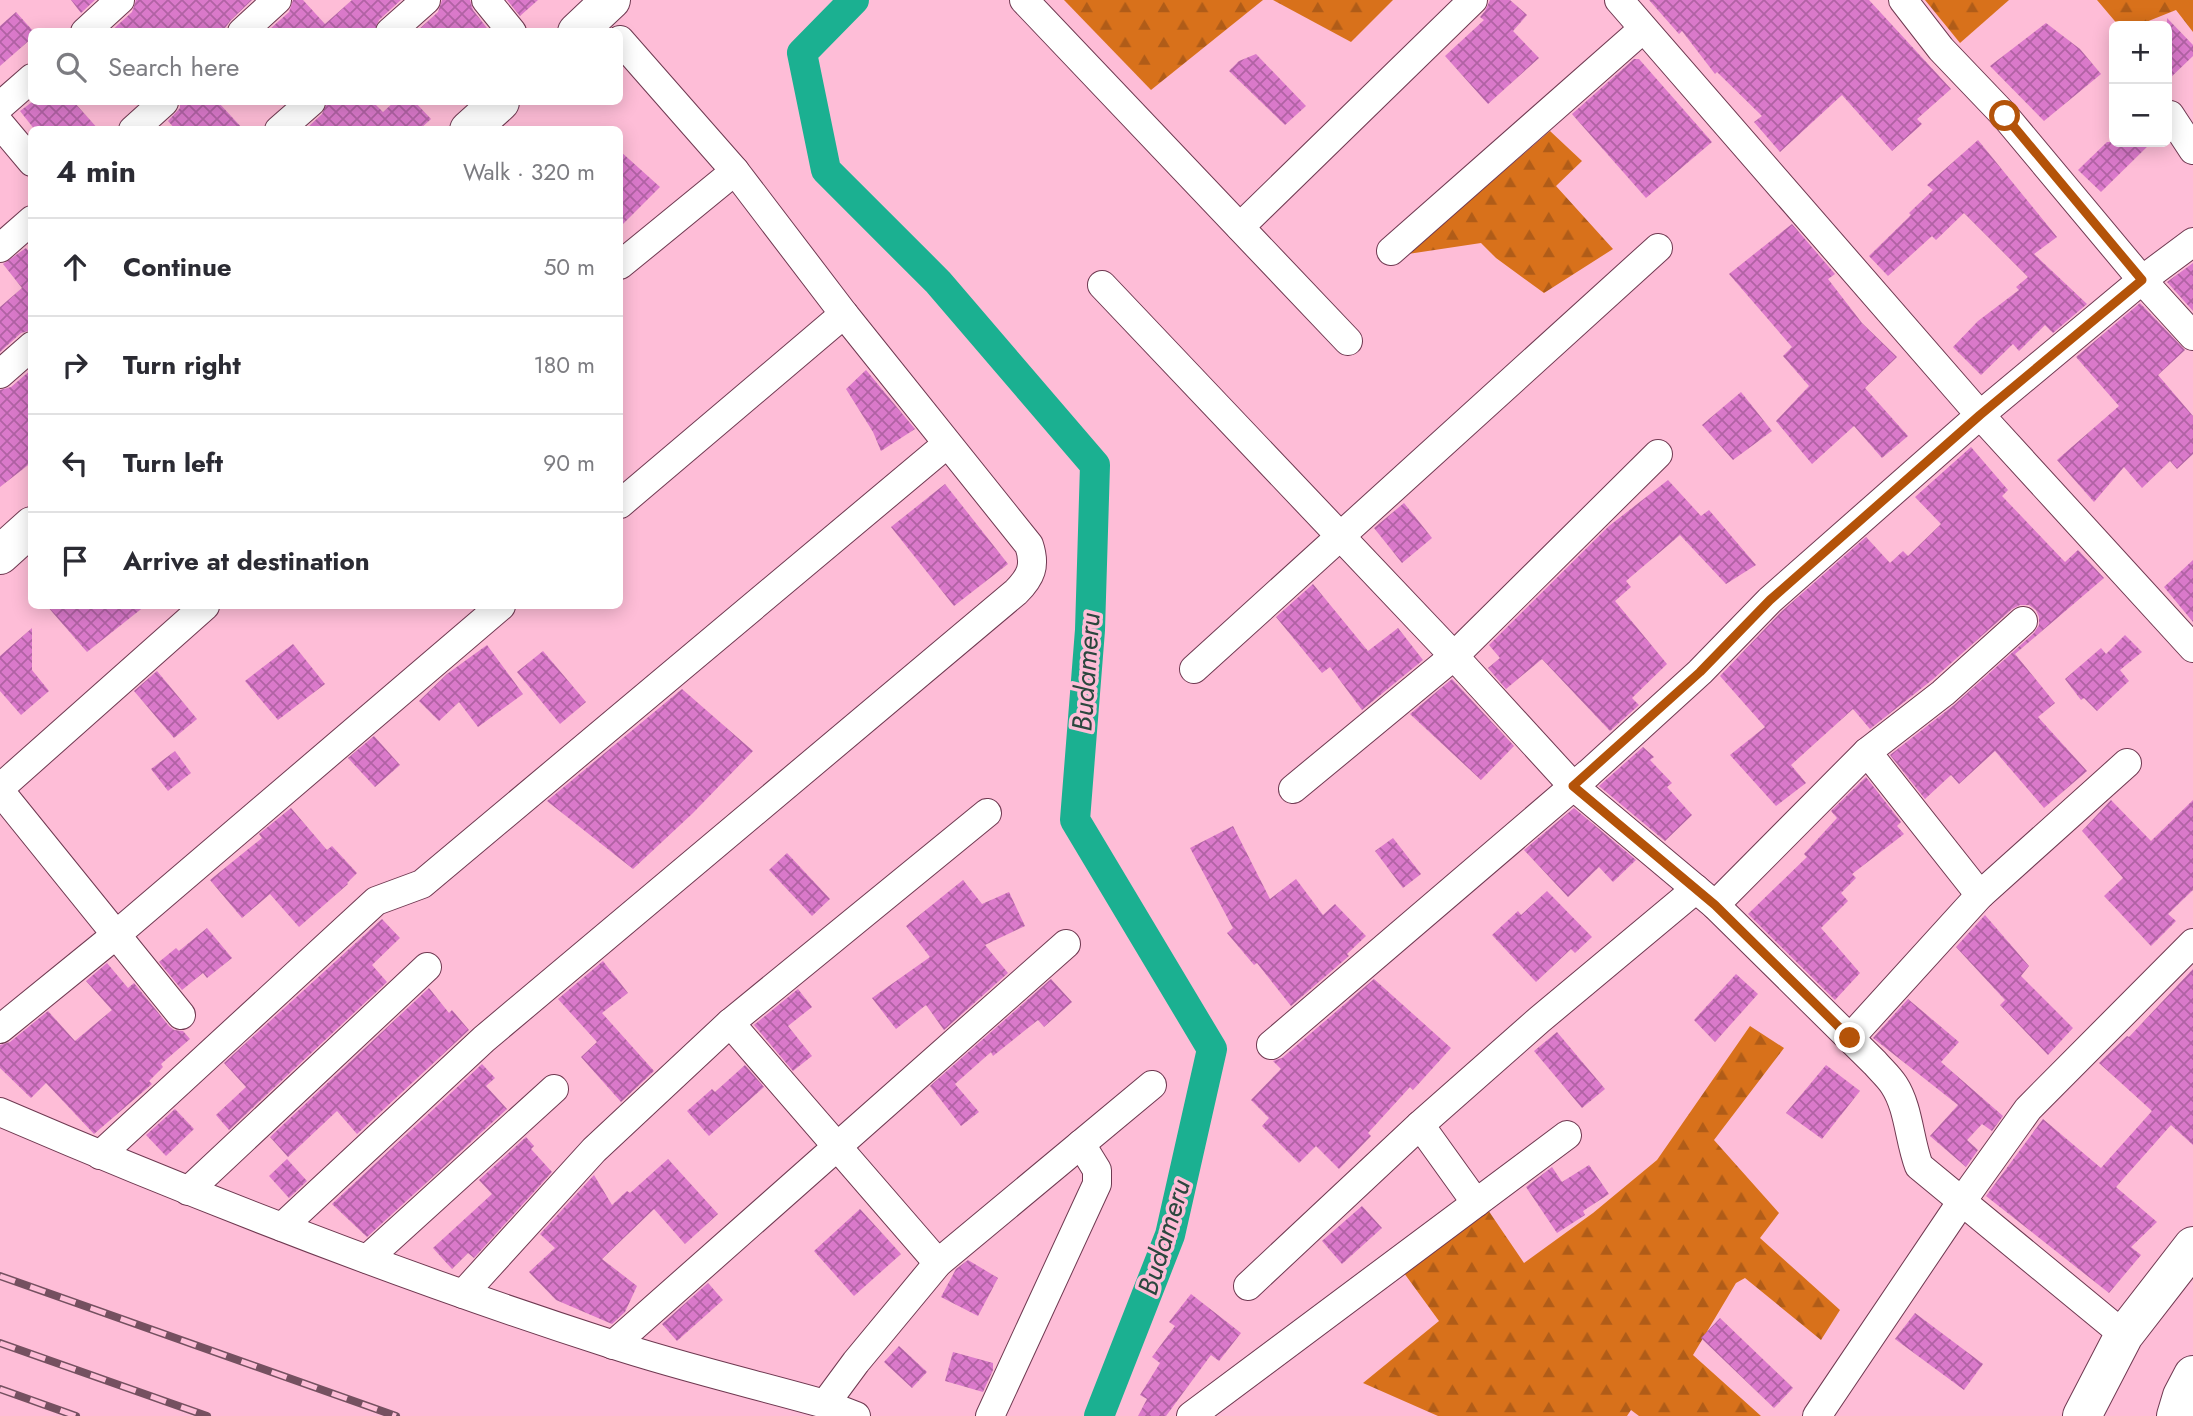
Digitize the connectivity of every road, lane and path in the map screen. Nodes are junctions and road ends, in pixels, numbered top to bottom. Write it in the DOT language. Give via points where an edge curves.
graph roads {
  1 [pos="121,0"];
  2 [pos="277,0"];
  3 [pos="426,0"];
  4 [pos="486,0"];
  5 [pos="1024,0"];
  6 [pos="1473,0"];
  7 [pos="1903,0"];
  8 [pos="1620,1"];
  9 [pos="90,28"];
  10 [pos="246,28"];
  11 [pos="394,28"];
  12 [pos="509,28"];
  13 [pos="1643,29"];
  14 [pos="623,45"];
  15 [pos="28,82"];
  16 [pos="161,105"];
  17 [pos="308,105"];
  18 [pos="497,105"];
  19 [pos="0,106"];
  20 [pos="2172,119"];
  21 [pos="0,124"];
  22 [pos="137,126"];
  23 [pos="284,126"];
  24 [pos="473,126"];
  25 [pos="2193,150"];
  26 [pos="28,157"];
  27 [pos="735,171"];
  28 [pos="28,224"];
  29 [pos="1240,227"];
  30 [pos="2193,242"];
  31 [pos="0,248"];
  32 [pos="1658,248"];
  33 [pos="1391,251"];
  34 [pos="623,263"];
  35 [pos="2142,280"];
  36 [pos="1102,285"];
  37 [pos="845,314"];
  38 [pos="2193,336"];
  39 [pos="1348,341"];
  40 [pos="28,350"];
  41 [pos="0,374"];
  42 [pos="1980,415"];
  43 [pos="947,444"];
  44 [pos="1658,454"];
  45 [pos="623,501"];
  46 [pos="28,530"];
  47 [pos="1340,536"];
  48 [pos="0,555"];
  49 [pos="202,609"];
  50 [pos="497,609"];
  51 [pos="2024,621"];
  52 [pos="2193,648"];
  53 [pos="1454,656"];
  54 [pos="1194,669"];
  55 [pos="1867,752"];
  56 [pos="2127,763"];
  57 [pos="1573,786"];
  58 [pos="1293,789"];
  59 [pos="0,790"];
  60 [pos="987,813"];
  61 [pos="1980,895"];
  62 [pos="1705,897"];
  63 [pos="117,934"];
  64 [pos="2193,943"];
  65 [pos="1066,944"];
  66 [pos="427,967"];
  67 [pos="181,1015"];
  68 [pos="730,1023"];
  69 [pos="0,1029"];
  70 [pos="1850,1038"];
  71 [pos="1271,1045"];
  72 [pos="1152,1085"];
  73 [pos="554,1088"];
  74 [pos="0,1112"];
  75 [pos="1420,1125"];
  76 [pos="1566,1135"];
  77 [pos="1081,1144"];
  78 [pos="835,1146"];
  79 [pos="100,1155"];
  80 [pos="188,1191"];
  81 [pos="1962,1202"];
  82 [pos="1476,1203"];
  83 [pos="282,1227"];
  84 [pos="2193,1246"];
  85 [pos="367,1259"];
  86 [pos="938,1263"];
  87 [pos="1248,1286"];
  88 [pos="463,1294"];
  89 [pos="2124,1335"];
  90 [pos="613,1345"];
  91 [pos="2193,1375"];
  92 [pos="825,1404"];
  93 [pos="856,1416"];
  94 [pos="990,1416"];
  95 [pos="1191,1416"];
  96 [pos="1817,1416"];
  97 [pos="2082,1416"];
  98 [pos="2176,1416"];
  1 -- 9 [label="street"];
  2 -- 10 [label="street"];
  3 -- 11 [label="street"];
  4 -- 12 [label="street"];
  5 -- 29 [label="street"];
  6 -- 29 [label="street"];
  7 -- 35 [label="street"];
  8 -- 13 [label="street"];
  13 -- 33 [label="street"];
  13 -- 42 [label="street"];
  14 -- 27 [label="street"];
  15 -- 19 [label="street"];
  16 -- 22 [label="street"];
  17 -- 23 [label="street"];
  18 -- 24 [label="street"];
  20 -- 25 [label="street"];
  21 -- 26 [label="street"];
  27 -- 34 [label="street"];
  27 -- 37 [label="street"];
  28 -- 31 [label="street"];
  29 -- 39 [label="street"];
  30 -- 35 [label="street"];
  32 -- 47 [label="street"];
  35 -- 38 [label="street"];
  35 -- 42 [label="street"];
  36 -- 47 [label="street"];
  37 -- 43 [label="street"];
  37 -- 45 [label="street"];
  40 -- 41 [label="street"];
  42 -- 52 [label="street"];
  42 -- 57 [label="street" via="1770,600 1700,672"];
  43 -- 79 [label="street" via="422,884 376,901"];
  43 -- 83 [label="street" via="1029,545 1033,557 1028,580 484,1039"];
  44 -- 53 [label="street"];
  46 -- 48 [label="street"];
  47 -- 53 [label="street"];
  47 -- 54 [label="street"];
  49 -- 59 [label="street"];
  50 -- 63 [label="street"];
  51 -- 55 [label="street"];
  53 -- 57 [label="street"];
  53 -- 58 [label="street"];
  55 -- 61 [label="street"];
  55 -- 62 [label="street"];
  56 -- 61 [label="street"];
  57 -- 62 [label="street"];
  57 -- 71 [label="street"];
  59 -- 63 [label="street"];
  60 -- 68 [label="street"];
  61 -- 70 [label="street"];
  62 -- 70 [label="street"];
  62 -- 75 [label="street" via="1539,1020"];
  63 -- 67 [label="street"];
  63 -- 69 [label="street"];
  64 -- 81 [label="street" via="2028,1109"];
  65 -- 78 [label="street"];
  66 -- 80 [label="street"];
  68 -- 78 [label="street"];
  68 -- 88 [label="street" via="594,1150"];
  70 -- 81 [label="street" via="1894,1084 1919,1166"];
  72 -- 77 [label="street"];
  73 -- 85 [label="street"];
  74 -- 79 [label="street"];
  75 -- 82 [label="street"];
  75 -- 87 [label="street"];
  76 -- 82 [label="street"];
  77 -- 86 [label="street"];
  77 -- 94 [label="street" via="1097,1170 1097,1184"];
  78 -- 86 [label="street"];
  78 -- 90 [label="street"];
  79 -- 80 [label="street"];
  80 -- 83 [label="street"];
  81 -- 89 [label="street"];
  81 -- 96 [label="street"];
  82 -- 95 [label="street"];
  83 -- 85 [label="street"];
  84 -- 89 [label="street"];
  85 -- 88 [label="street"];
  86 -- 92 [label="street"];
  88 -- 90 [label="street"];
  89 -- 97 [label="street"];
  90 -- 92 [label="street"];
  91 -- 98 [label="street"];
  92 -- 93 [label="street"];
}
